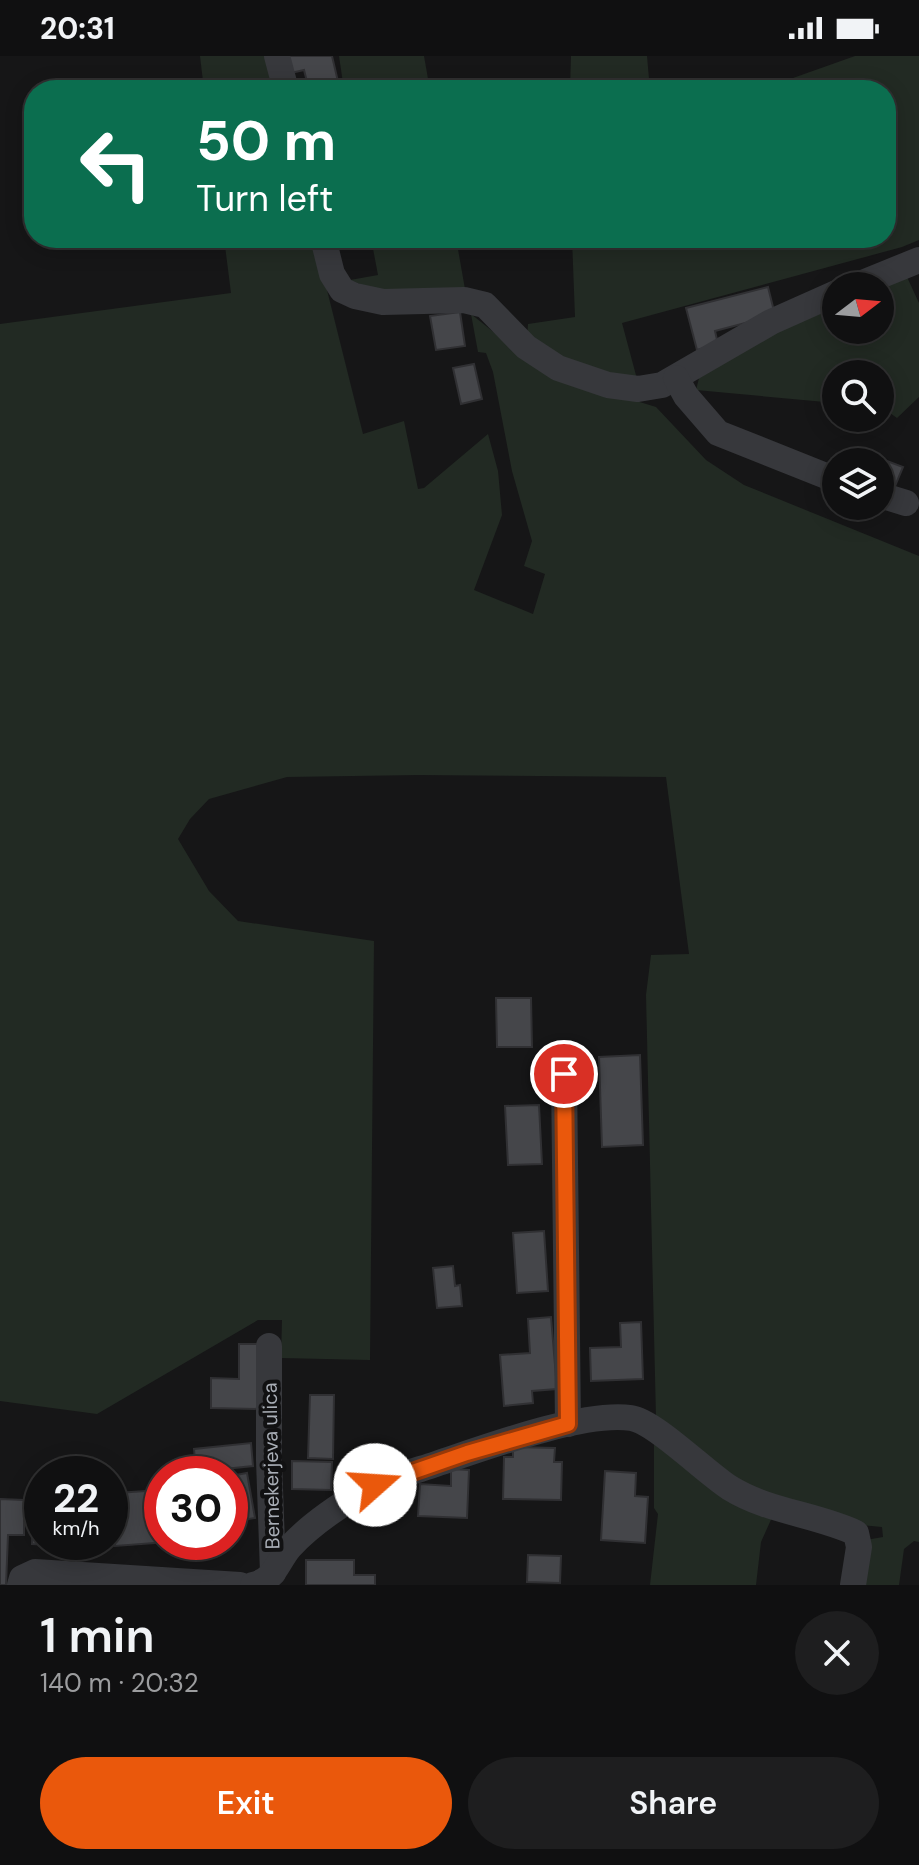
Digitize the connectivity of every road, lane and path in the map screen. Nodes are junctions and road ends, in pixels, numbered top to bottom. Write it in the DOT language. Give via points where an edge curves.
graph roads {
  1 [pos="277,56"];
  2 [pos="283,80"];
  3 [pos="326,248"];
  4 [pos="911,264"];
  5 [pos="891,272"];
  6 [pos="822,299"];
  7 [pos="676,378"];
  8 [pos="822,474"];
  9 [pos="894,499"];
  10 [pos="906,503"];
  11 [pos="564,1074"];
  12 [pos="269,1346"];
  13 [pos="568,1424"];
  14 [pos="267,1581"];
  15 [pos="20,1585"];
  16 [pos="240,1585"];
  17 [pos="853,1585"];
  1 -- 2 [label="street"];
  3 -- 7 [label="street" via="332,274 342,290 355,296 383,302 464,300 485,305 526,347 558,368 608,385 638,389"];
  4 -- 5 [label="street"];
  6 -- 7 [label="street" via="771,322"];
  7 -- 8 [label="street" via="718,433"];
  9 -- 10 [label="street"];
  11 -- 13 [label="street"];
  12 -- 14 [label="street, Bernekerjeva ulica"];
  13 -- 14 [label="street" via="375,1485 316,1523 288,1549"];
  13 -- 17 [label="street" via="632,1418 651,1425 732,1489 773,1508 856,1533"];
  15 -- 16 [label="street" via="35,1572"];
}
